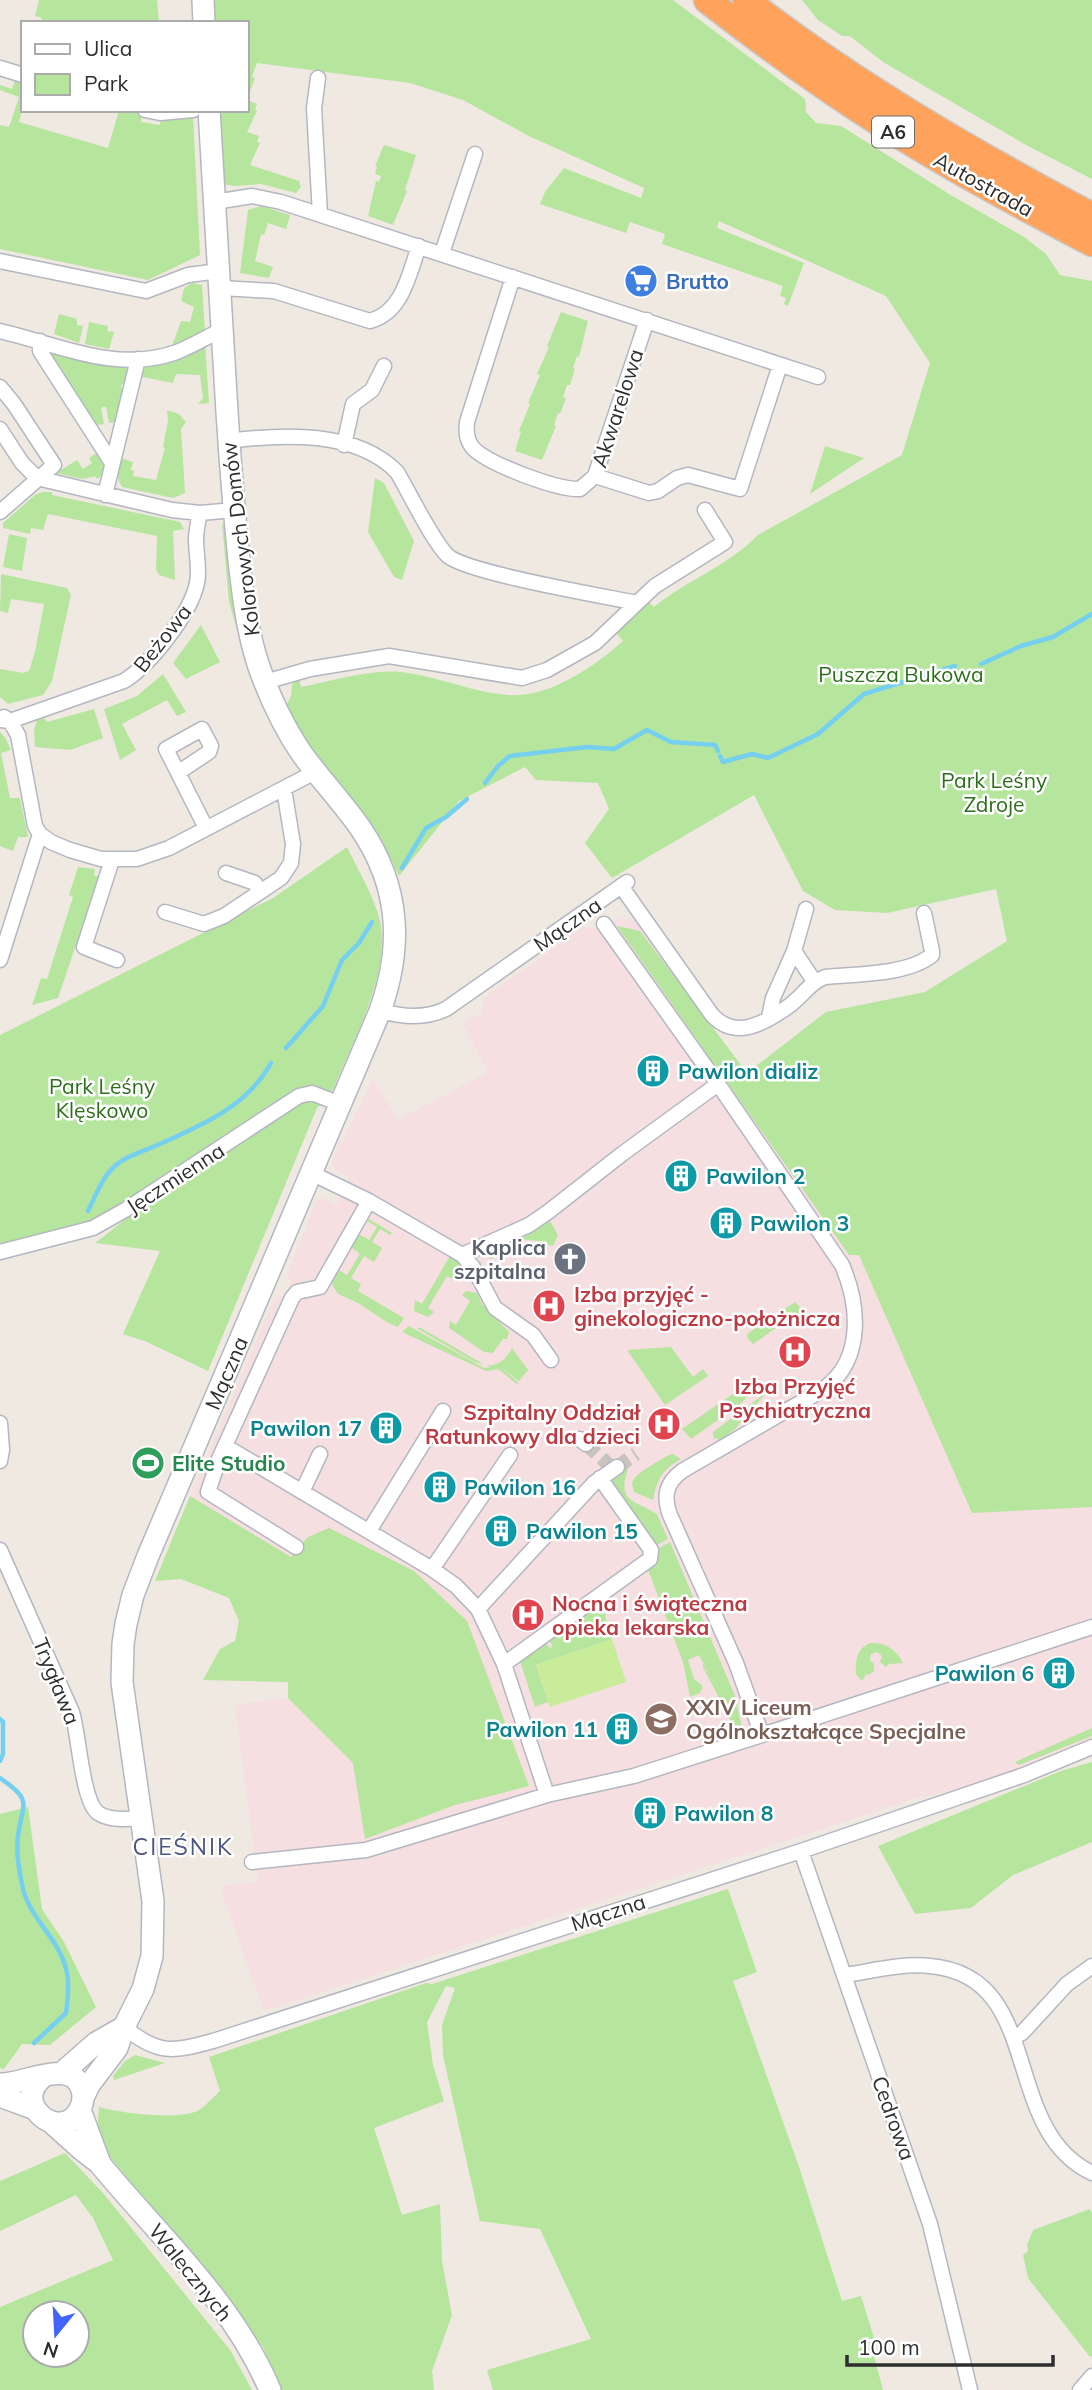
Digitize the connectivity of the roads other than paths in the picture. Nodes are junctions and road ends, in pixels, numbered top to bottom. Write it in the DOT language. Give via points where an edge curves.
graph roads {
  1 [pos="203,0"];
  2 [pos="707,0"];
  3 [pos="746,0"];
  4 [pos="204,21"];
  5 [pos="0,68"];
  6 [pos="21,74"];
  7 [pos="318,78"];
  8 [pos="209,112"];
  9 [pos="475,154"];
  10 [pos="215,202"];
  11 [pos="320,214"];
  12 [pos="1092,216"];
  13 [pos="1092,243"];
  14 [pos="419,246"];
  15 [pos="442,253"];
  16 [pos="0,261"];
  17 [pos="513,277"];
  18 [pos="219,279"];
  19 [pos="647,320"];
  20 [pos="222,330"];
  21 [pos="0,331"];
  22 [pos="40,341"];
  23 [pos="138,359"];
  24 [pos="780,365"];
  25 [pos="384,366"];
  26 [pos="818,377"];
  27 [pos="0,387"];
  28 [pos="0,429"];
  29 [pos="228,441"];
  30 [pos="344,445"];
  31 [pos="112,463"];
  32 [pos="595,477"];
  33 [pos="37,478"];
  34 [pos="105,495"];
  35 [pos="234,510"];
  36 [pos="705,510"];
  37 [pos="0,512"];
  38 [pos="200,513"];
  39 [pos="637,603"];
  40 [pos="265,682"];
  41 [pos="3,719"];
  42 [pos="179,772"];
  43 [pos="315,772"];
  44 [pos="285,789"];
  45 [pos="206,828"];
  46 [pos="40,834"];
  47 [pos="112,860"];
  48 [pos="226,873"];
  49 [pos="259,892"];
  50 [pos="806,909"];
  51 [pos="165,912"];
  52 [pos="924,913"];
  53 [pos="604,924"];
  54 [pos="794,951"];
  55 [pos="0,960"];
  56 [pos="117,960"];
  57 [pos="814,981"];
  58 [pos="380,1011"];
  59 [pos="769,1017"];
  60 [pos="718,1084"];
  61 [pos="340,1104"];
  62 [pos="311,1173"];
  63 [pos="369,1201"];
  64 [pos="0,1252"];
  65 [pos="462,1255"];
  66 [pos="551,1360"];
  67 [pos="443,1411"];
  68 [pos="0,1423"];
  69 [pos="225,1446"];
  70 [pos="320,1454"];
  71 [pos="510,1455"];
  72 [pos="0,1461"];
  73 [pos="180,1480"];
  74 [pos="208,1492"];
  75 [pos="302,1492"];
  76 [pos="369,1531"];
  77 [pos="296,1547"];
  78 [pos="0,1550"];
  79 [pos="432,1569"];
  80 [pos="478,1609"];
  81 [pos="1092,1627"];
  82 [pos="504,1664"];
  83 [pos="762,1735"];
  84 [pos="1092,1747"];
  85 [pos="547,1795"];
  86 [pos="141,1818"];
  87 [pos="801,1851"];
  88 [pos="252,1862"];
  89 [pos="1092,1966"];
  90 [pos="845,1975"];
  91 [pos="124,2027"];
  92 [pos="1014,2037"];
  93 [pos="53,2074"];
  94 [pos="0,2084"];
  95 [pos="0,2096"];
  96 [pos="81,2104"];
  97 [pos="43,2115"];
  98 [pos="99,2163"];
  99 [pos="1092,2173"];
  100 [pos="1092,2376"];
  101 [pos="270,2390"];
  102 [pos="970,2390"];
  103 [pos="1080,2390"];
  1 -- 4 [label="street"];
  2 -- 13 [label="highway, Autostrada / A6" via="892,131"];
  3 -- 12 [label="highway, Autostrada / A6" via="892,102"];
  5 -- 6 [label="street"];
  7 -- 11 [label="street" via="314,108"];
  8 -- 10 [label="street, Kolorowych Domów"];
  9 -- 15 [label="street"];
  10 -- 11 [label="street" via="265,197"];
  10 -- 18 [label="street, Kolorowych Domów"];
  11 -- 14 [label="street"];
  14 -- 15 [label="street"];
  14 -- 18 [label="street" via="400,298 384,316 370,321"];
  15 -- 17 [label="street"];
  16 -- 18 [label="street" via="146,291 188,275"];
  17 -- 19 [label="street"];
  17 -- 32 [label="street, Akwarelowa" via="467,422 468,442 495,462 566,488 580,489"];
  18 -- 20 [label="street, Kolorowych Domów"];
  19 -- 24 [label="street"];
  19 -- 32 [label="street, Akwarelowa"];
  20 -- 23 [label="street" via="171,354"];
  20 -- 29 [label="street, Kolorowych Domów"];
  21 -- 22 [label="street"];
  22 -- 23 [label="street" via="101,358"];
  22 -- 31 [label="street" via="40,351"];
  23 -- 31 [label="street"];
  24 -- 26 [label="street"];
  24 -- 32 [label="street" via="740,489 688,475 649,493"];
  25 -- 30 [label="street" via="372,390 349,401"];
  27 -- 33 [label="street" via="54,465"];
  28 -- 33 [label="street"];
  29 -- 30 [label="street" via="288,435"];
  29 -- 35 [label="street, Kolorowych Domów"];
  30 -- 39 [label="street" via="379,457 397,472 442,548 454,560"];
  31 -- 34 [label="street"];
  33 -- 34 [label="street"];
  33 -- 37 [label="street"];
  34 -- 38 [label="street"];
  35 -- 38 [label="street"];
  35 -- 40 [label="street, Kolorowych Domów" via="248,625"];
  36 -- 39 [label="street" via="725,542 655,586"];
  38 -- 41 [label="street, Beżowa" via="194,594 183,618 153,656 124,681"];
  39 -- 40 [label="street" via="595,643 547,670 522,678 388,656"];
  40 -- 43 [label="street, Kolorowych Domów" via="282,721"];
  41 -- 46 [label="street, Beżowa" via="18,735"];
  42 -- 45 [label="street"];
  43 -- 44 [label="street"];
  43 -- 58 [label="street, Kolorowych Domów" via="360,827 387,880 395,949"];
  44 -- 45 [label="street"];
  44 -- 49 [label="street" via="293,844 290,863 281,878"];
  45 -- 47 [label="street" via="154,854"];
  46 -- 47 [label="street" via="70,850"];
  46 -- 55 [label="street"];
  47 -- 56 [label="street" via="84,947"];
  48 -- 49 [label="street" via="255,883"];
  49 -- 51 [label="street" via="204,924"];
  50 -- 54 [label="street"];
  52 -- 57 [label="street" via="932,951 927,959 898,969"];
  53 -- 60 [label="street"];
  54 -- 57 [label="street"];
  54 -- 59 [label="street"];
  57 -- 59 [label="street" via="787,1008"];
  58 -- 59 [label="street, Mączna" via="424,1016 446,1009 624,884 719,1023 740,1030"];
  58 -- 61 [label="street, Mączna"];
  60 -- 65 [label="street" via="529,1225"];
  60 -- 83 [label="street" via="842,1265 856,1306 848,1360 826,1387 682,1471 667,1489 670,1515 736,1663"];
  61 -- 62 [label="street, Mączna"];
  61 -- 64 [label="street, Jęczmienna" via="312,1093 299,1096 93,1228"];
  62 -- 63 [label="street"];
  62 -- 73 [label="street, Mączna"];
  63 -- 65 [label="street"];
  63 -- 69 [label="street" via="320,1287 293,1290"];
  65 -- 66 [label="street" via="495,1308 533,1335"];
  67 -- 76 [label="street"];
  68 -- 72 [label="street"];
  69 -- 74 [label="street"];
  69 -- 75 [label="street"];
  70 -- 75 [label="street"];
  71 -- 79 [label="street"];
  73 -- 74 [label="street"];
  73 -- 86 [label="street, Mączna" via="136,1587 122,1644 122,1682"];
  74 -- 77 [label="street"];
  75 -- 76 [label="street"];
  76 -- 79 [label="street"];
  78 -- 86 [label="street, Trygława" via="72,1712 88,1800 106,1816"];
  79 -- 80 [label="street"];
  80 -- 82 [label="street"];
  80 -- 82 [label="street" via="610,1470 651,1550 650,1559"];
  81 -- 83 [label="street"];
  82 -- 85 [label="street"];
  83 -- 85 [label="street" via="634,1776"];
  84 -- 87 [label="street, Mączna"];
  85 -- 88 [label="street" via="366,1850"];
  86 -- 91 [label="street, Mączna" via="154,1942 147,1980"];
  87 -- 90 [label="street, Cedrowa"];
  87 -- 91 [label="street, Mączna" via="193,2047 162,2050"];
  89 -- 92 [label="street" via="1067,1984"];
  90 -- 92 [label="street" via="906,1966 946,1968 980,1985 992,1997"];
  90 -- 102 [label="street, Cedrowa" via="930,2224"];
  91 -- 93 [label="street"];
  91 -- 96 [label="street, Mączna" via="117,2048 89,2085"];
  92 -- 99 [label="street" via="1045,2129 1065,2155"];
  93 -- 94 [label="street"];
  93 -- 96 [label="street" via="75,2079 82,2091"];
  93 -- 97 [label="street" via="39,2080 33,2091"];
  95 -- 97 [label="street"];
  96 -- 97 [label="street" via="71,2119 58,2123"];
  96 -- 98 [label="street, Walecznych"];
  97 -- 98 [label="street, Walecznych"];
  98 -- 101 [label="street, Walecznych" via="228,2316"];
  100 -- 103 [label="street"];
}
